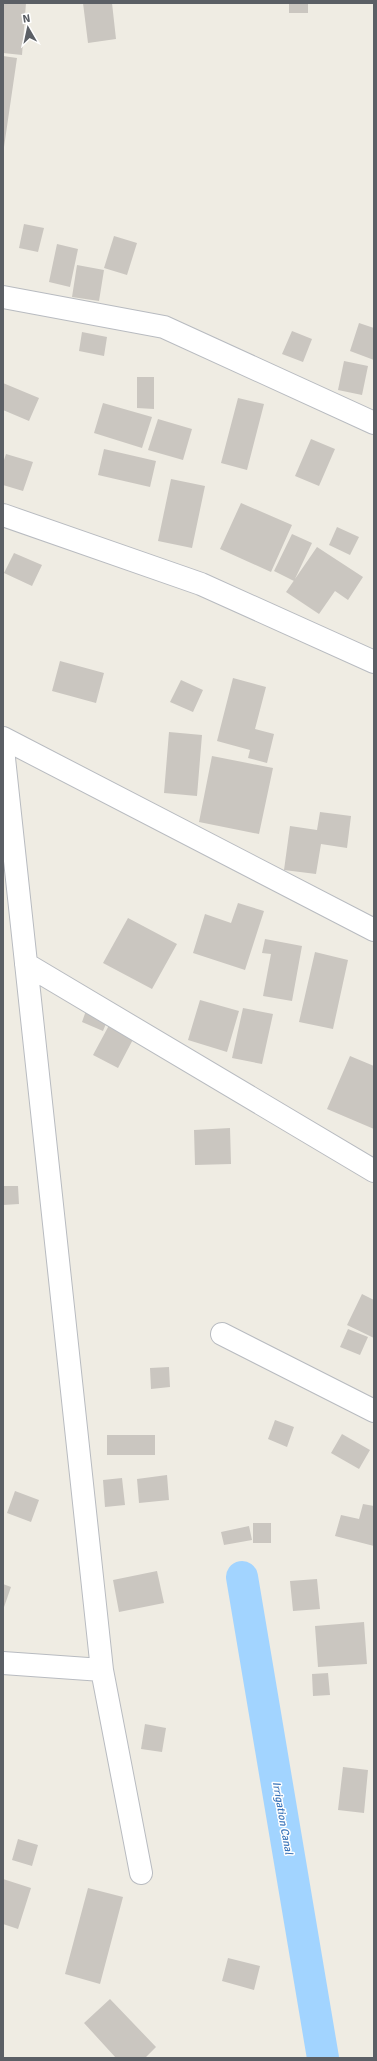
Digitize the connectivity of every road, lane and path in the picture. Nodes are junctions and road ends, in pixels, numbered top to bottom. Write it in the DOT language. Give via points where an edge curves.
graph roads {
  1 [pos="3,297"];
  2 [pos="374,423"];
  3 [pos="3,516"];
  4 [pos="374,662"];
  5 [pos="3,738"];
  6 [pos="3,749"];
  7 [pos="374,930"];
  8 [pos="26,964"];
  9 [pos="374,1171"];
  10 [pos="222,1334"];
  11 [pos="374,1411"];
  12 [pos="3,1663"];
  13 [pos="102,1670"];
  14 [pos="141,1873"];
  1 -- 2 [label="street" via="164,327"];
  3 -- 4 [label="street" via="201,584"];
  5 -- 7 [label="street"];
  6 -- 8 [label="street"];
  8 -- 9 [label="street"];
  8 -- 13 [label="street"];
  10 -- 11 [label="street"];
  12 -- 13 [label="street"];
  13 -- 14 [label="street"];
}
